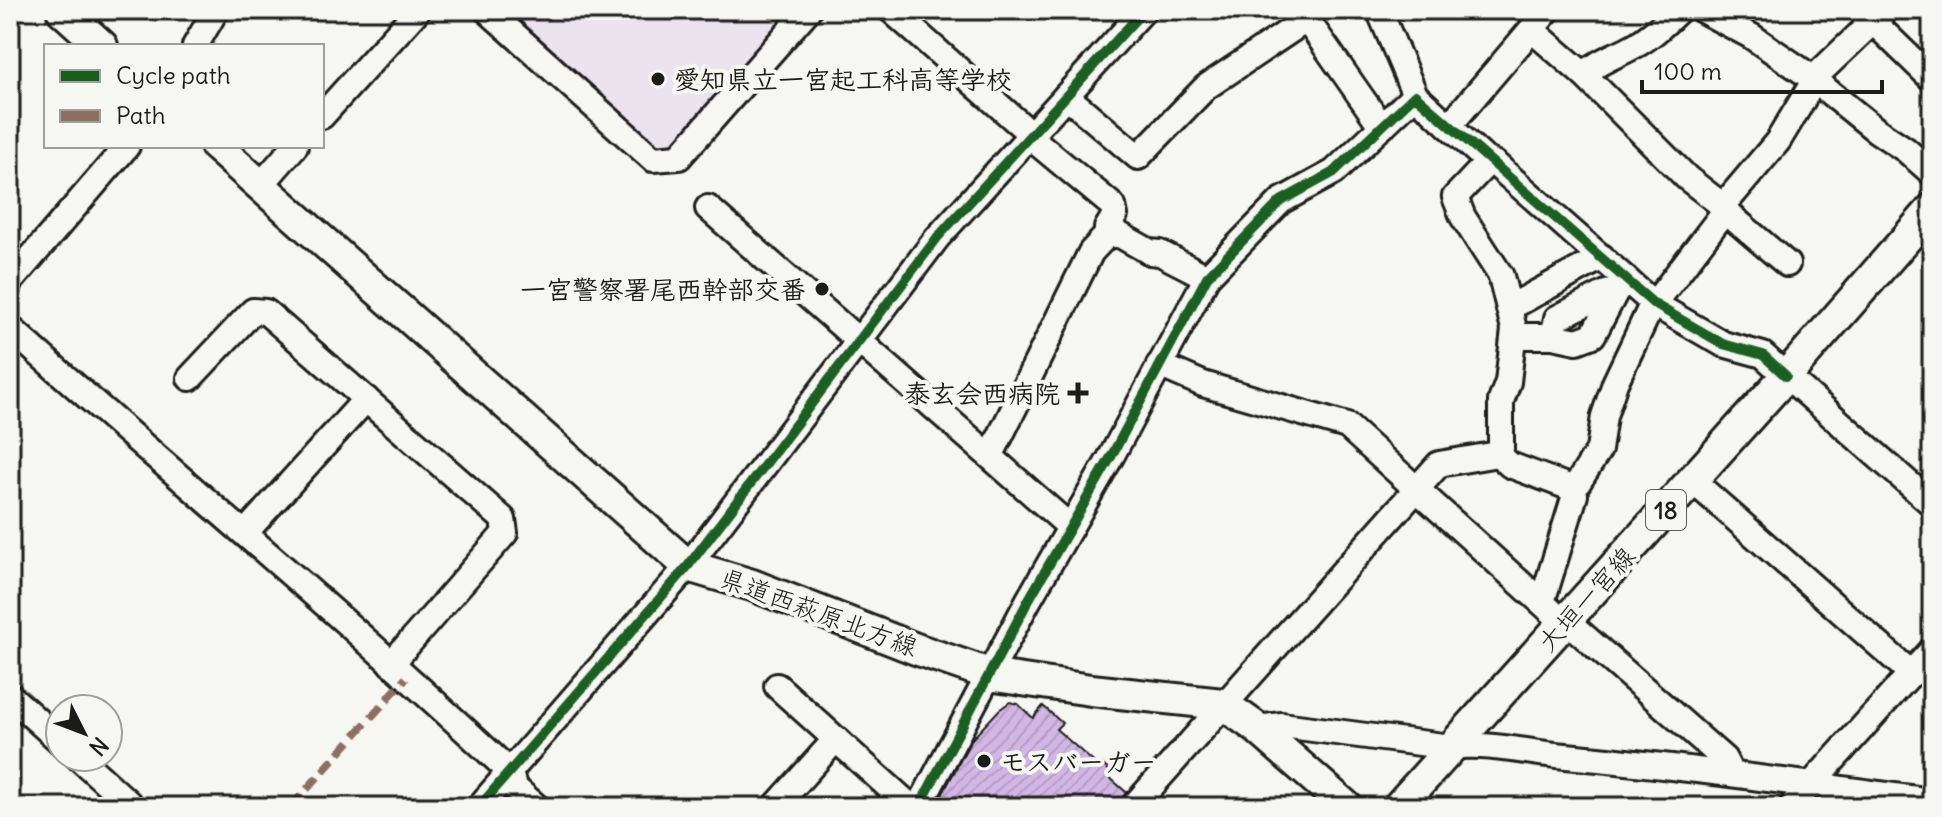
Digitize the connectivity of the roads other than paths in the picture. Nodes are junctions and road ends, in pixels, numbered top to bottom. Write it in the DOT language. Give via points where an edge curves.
graph roads {
  1 [pos="62,10"];
  2 [pos="216,10"];
  3 [pos="418,10"];
  4 [pos="487,10"];
  5 [pos="808,10"];
  6 [pos="891,10"];
  7 [pos="1144,10"];
  8 [pos="1379,10"];
  9 [pos="1548,10"];
  10 [pos="1679,10"];
  11 [pos="1702,10"];
  12 [pos="1873,14"];
  13 [pos="1303,15"];
  14 [pos="1532,30"];
  15 [pos="100,44"];
  16 [pos="196,44"];
  17 [pos="1584,75"];
  18 [pos="1932,79"];
  19 [pos="1816,81"];
  20 [pos="1415,95"];
  21 [pos="1066,96"];
  22 [pos="324,114"];
  23 [pos="1449,126"];
  24 [pos="1382,127"];
  25 [pos="1031,136"];
  26 [pos="125,148"];
  27 [pos="218,148"];
  28 [pos="293,148"];
  29 [pos="1489,161"];
  30 [pos="1932,173"];
  31 [pos="261,185"];
  32 [pos="708,208"];
  33 [pos="1724,208"];
  34 [pos="1932,209"];
  35 [pos="1932,233"];
  36 [pos="1107,235"];
  37 [pos="1602,257"];
  38 [pos="1787,264"];
  39 [pos="1207,277"];
  40 [pos="10,282"];
  41 [pos="1622,286"];
  42 [pos="1654,304"];
  43 [pos="1509,308"];
  44 [pos="10,328"];
  45 [pos="1515,336"];
  46 [pos="858,341"];
  47 [pos="1159,365"];
  48 [pos="190,378"];
  49 [pos="1791,380"];
  50 [pos="366,399"];
  51 [pos="1498,454"];
  52 [pos="991,455"];
  53 [pos="1574,489"];
  54 [pos="1702,489"];
  55 [pos="1416,491"];
  56 [pos="1932,504"];
  57 [pos="1069,526"];
  58 [pos="245,533"];
  59 [pos="688,566"];
  60 [pos="1542,602"];
  61 [pos="1570,626"];
  62 [pos="1932,650"];
  63 [pos="391,664"];
  64 [pos="989,674"];
  65 [pos="1912,674"];
  66 [pos="777,686"];
  67 [pos="10,696"];
  68 [pos="1223,704"];
  69 [pos="44,727"];
  70 [pos="1257,728"];
  71 [pos="836,739"];
  72 [pos="1462,745"];
  73 [pos="510,772"];
  74 [pos="96,773"];
  75 [pos="1731,773"];
  76 [pos="1810,785"];
  77 [pos="1932,801"];
  78 [pos="925,803"];
  79 [pos="133,807"];
  80 [pos="479,807"];
  81 [pos="537,807"];
  82 [pos="775,807"];
  83 [pos="1133,807"];
  84 [pos="1347,807"];
  85 [pos="1398,807"];
  86 [pos="1417,807"];
  87 [pos="1791,807"];
  1 -- 15 [label="main road"];
  2 -- 16 [label="street"];
  3 -- 22 [label="street"];
  4 -- 5 [label="street" via="653,159 679,157"];
  6 -- 25 [label="street"];
  7 -- 21 [label="street"];
  8 -- 20 [label="street"];
  9 -- 14 [label="street"];
  10 -- 17 [label="street" via="1652,35"];
  11 -- 19 [label="street"];
  12 -- 18 [label="street"];
  12 -- 19 [label="street"];
  13 -- 21 [label="street" via="1206,87 1138,157"];
  13 -- 24 [label="street"];
  14 -- 17 [label="street"];
  14 -- 23 [label="street"];
  17 -- 33 [label="street"];
  19 -- 30 [label="street"];
  19 -- 33 [label="street" via="1778,141"];
  20 -- 23 [label="street"];
  20 -- 24 [label="street"];
  21 -- 25 [label="street"];
  23 -- 29 [label="street"];
  24 -- 39 [label="street" via="1334,172 1281,201"];
  25 -- 36 [label="street" via="1113,206"];
  25 -- 46 [label="street" via="937,238"];
  26 -- 40 [label="street"];
  27 -- 31 [label="main road, 県道西萩原北方線"];
  28 -- 31 [label="street"];
  29 -- 37 [label="street"];
  29 -- 43 [label="street" via="1455,197 1501,276"];
  31 -- 59 [label="main road, 県道西萩原北方線"];
  32 -- 46 [label="street"];
  33 -- 38 [label="street"];
  33 -- 42 [label="street"];
  34 -- 49 [label="main road, 大垣一宮線 / 18"];
  35 -- 49 [label="main road, 大垣一宮線 / 18"];
  36 -- 39 [label="street" via="1120,235"];
  36 -- 52 [label="street" via="1091,252"];
  37 -- 41 [label="street"];
  37 -- 43 [label="street"];
  39 -- 47 [label="street"];
  41 -- 42 [label="street"];
  41 -- 45 [label="street" via="1593,335 1577,341"];
  42 -- 49 [label="street" via="1723,344 1763,355"];
  42 -- 53 [label="street" via="1615,383 1599,450"];
  43 -- 45 [label="street"];
  44 -- 58 [label="street"];
  45 -- 51 [label="street" via="1501,401"];
  46 -- 52 [label="street"];
  46 -- 59 [label="street"];
  47 -- 55 [label="street" via="1203,384 1347,426"];
  47 -- 57 [label="street"];
  48 -- 50 [label="street" via="253,311 266,312"];
  49 -- 54 [label="main road, 大垣一宮線 / 18"];
  49 -- 56 [label="street"];
  49 -- 61 [label="main road, 大垣一宮線 / 18"];
  50 -- 58 [label="street"];
  50 -- 63 [label="street" via="503,519 505,533"];
  51 -- 53 [label="street" via="1510,465"];
  51 -- 55 [label="street" via="1439,464"];
  52 -- 57 [label="street"];
  53 -- 60 [label="street"];
  54 -- 61 [label="main road, 大垣一宮線 / 18"];
  54 -- 65 [label="street"];
  55 -- 60 [label="street"];
  55 -- 68 [label="street"];
  57 -- 64 [label="street"];
  58 -- 63 [label="street"];
  59 -- 64 [label="main road, 県道西萩原北方線"];
  59 -- 73 [label="street"];
  60 -- 61 [label="street"];
  61 -- 72 [label="main road, 大垣一宮線 / 18"];
  61 -- 75 [label="street" via="1724,759"];
  62 -- 65 [label="street"];
  63 -- 73 [label="street"];
  64 -- 68 [label="main road, 県道西萩原北方線"];
  64 -- 78 [label="street"];
  65 -- 76 [label="street"];
  66 -- 71 [label="street"];
  67 -- 69 [label="street"];
  68 -- 70 [label="main road, 県道西萩原北方線"];
  68 -- 83 [label="street"];
  70 -- 72 [label="street" via="1282,725"];
  70 -- 84 [label="main road, 県道西萩原北方線"];
  71 -- 78 [label="street"];
  71 -- 82 [label="street"];
  72 -- 75 [label="street"];
  72 -- 85 [label="main road, 大垣一宮線 / 18"];
  72 -- 86 [label="main road, 大垣一宮線 / 18"];
  73 -- 80 [label="street"];
  73 -- 81 [label="street" via="514,787"];
  74 -- 79 [label="street"];
  75 -- 76 [label="street"];
  76 -- 77 [label="street"];
  76 -- 87 [label="street"];
}
